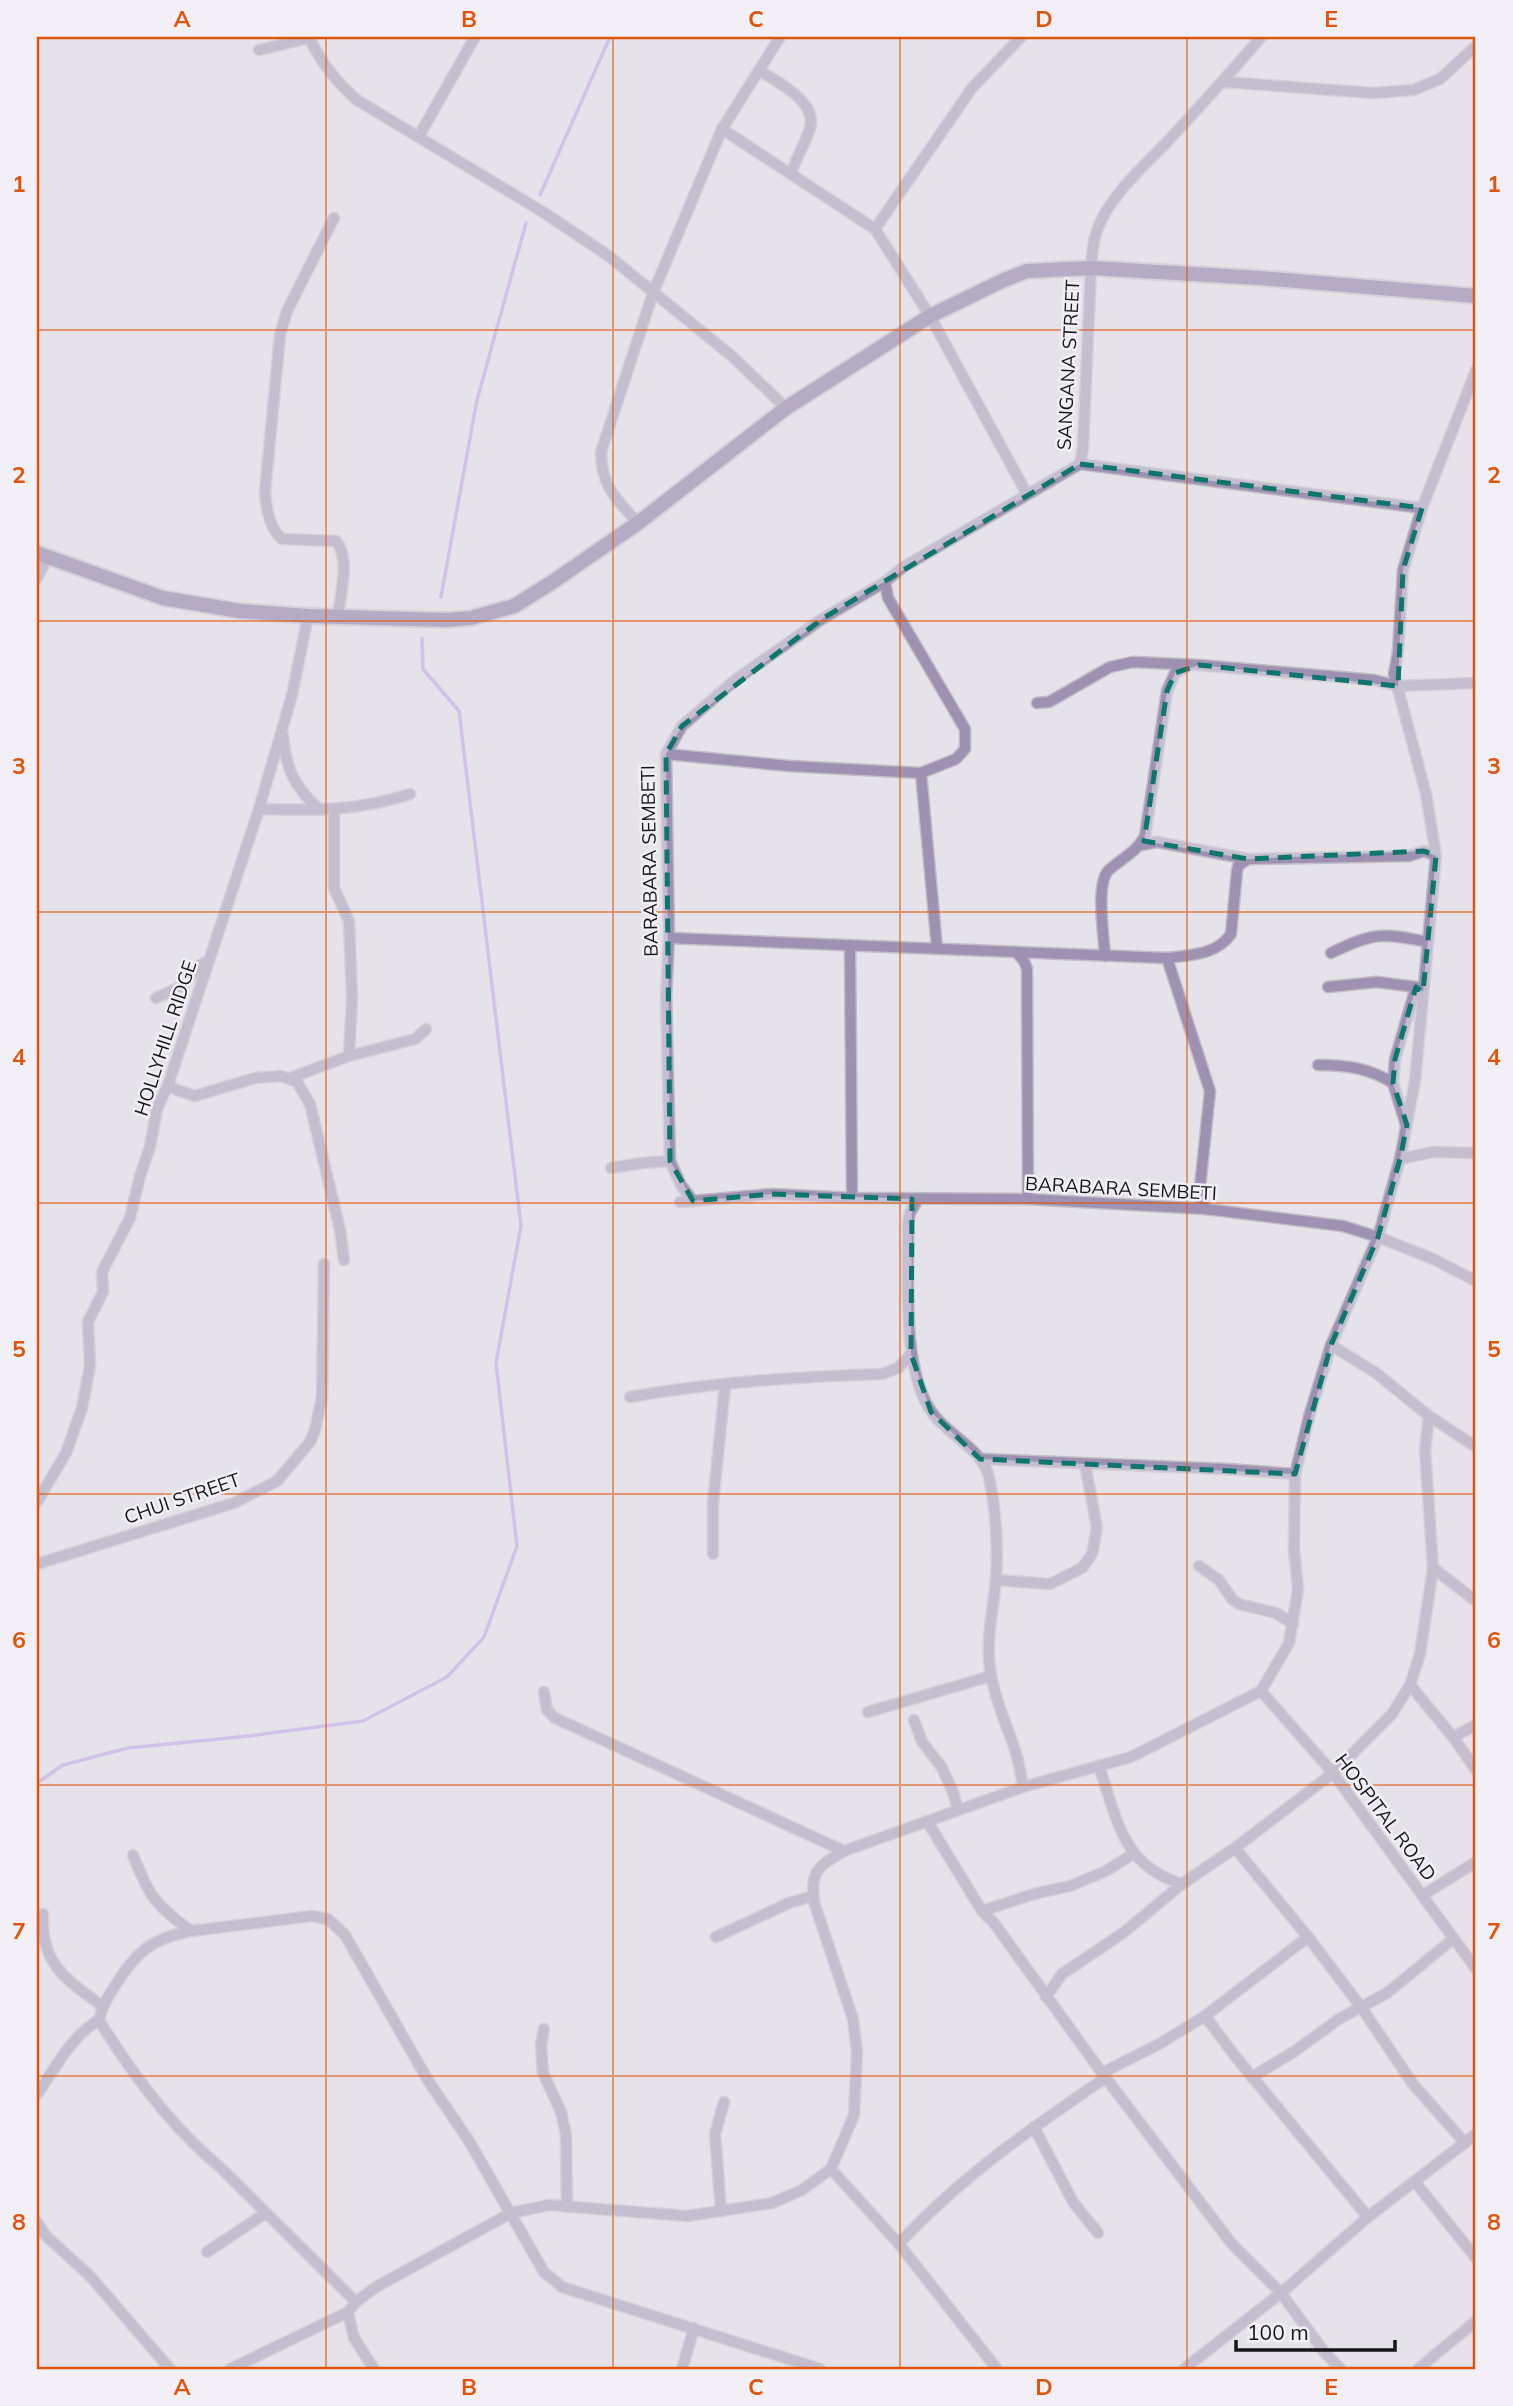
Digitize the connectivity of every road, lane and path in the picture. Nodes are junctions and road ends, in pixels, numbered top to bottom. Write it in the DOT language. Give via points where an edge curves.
graph roads {
  1 [pos="309,37"];
  2 [pos="475,37"];
  3 [pos="780,37"];
  4 [pos="1021,37"];
  5 [pos="1261,37"];
  6 [pos="1476,46"];
  7 [pos="260,50"];
  8 [pos="759,70"];
  9 [pos="1223,82"];
  10 [pos="722,129"];
  11 [pos="419,136"];
  12 [pos="791,174"];
  13 [pos="334,218"];
  14 [pos="875,229"];
  15 [pos="1091,268"];
  16 [pos="653,293"];
  17 [pos="1476,296"];
  18 [pos="930,316"];
  19 [pos="1476,370"];
  20 [pos="1471,394"];
  21 [pos="786,408"];
  22 [pos="1080,464"];
  23 [pos="1027,494"];
  24 [pos="1422,508"];
  25 [pos="638,523"];
  26 [pos="42,555"];
  27 [pos="37,578"];
  28 [pos="885,582"];
  29 [pos="308,616"];
  30 [pos="338,617"];
  31 [pos="1191,665"];
  32 [pos="1476,684"];
  33 [pos="1398,686"];
  34 [pos="1037,703"];
  35 [pos="282,728"];
  36 [pos="666,754"];
  37 [pos="921,774"];
  38 [pos="410,794"];
  39 [pos="259,809"];
  40 [pos="320,810"];
  41 [pos="334,810"];
  42 [pos="1140,845"];
  43 [pos="1436,856"];
  44 [pos="1248,859"];
  45 [pos="669,938"];
  46 [pos="1427,942"];
  47 [pos="850,947"];
  48 [pos="937,948"];
  49 [pos="1016,952"];
  50 [pos="1331,953"];
  51 [pos="1105,956"];
  52 [pos="1167,958"];
  53 [pos="209,961"];
  54 [pos="1328,987"];
  55 [pos="1419,990"];
  56 [pos="156,998"];
  57 [pos="426,1030"];
  58 [pos="349,1056"];
  59 [pos="1318,1065"];
  60 [pos="290,1078"];
  61 [pos="1393,1083"];
  62 [pos="168,1085"];
  63 [pos="1407,1125"];
  64 [pos="1476,1153"];
  65 [pos="1400,1159"];
  66 [pos="670,1161"];
  67 [pos="611,1168"];
  68 [pos="852,1198"];
  69 [pos="918,1199"];
  70 [pos="1028,1199"];
  71 [pos="693,1201"];
  72 [pos="680,1202"];
  73 [pos="1206,1209"];
  74 [pos="1378,1237"];
  75 [pos="344,1260"];
  76 [pos="324,1264"];
  77 [pos="1476,1281"];
  78 [pos="1331,1345"];
  79 [pos="911,1354"];
  80 [pos="725,1386"];
  81 [pos="630,1397"];
  82 [pos="1429,1416"];
  83 [pos="1476,1447"];
  84 [pos="980,1459"];
  85 [pos="1085,1464"];
  86 [pos="1295,1474"];
  87 [pos="37,1502"];
  88 [pos="713,1554"];
  89 [pos="37,1564"];
  90 [pos="1199,1566"];
  91 [pos="1433,1567"];
  92 [pos="996,1580"];
  93 [pos="1476,1601"];
  94 [pos="1293,1624"];
  95 [pos="991,1676"];
  96 [pos="1410,1685"];
  97 [pos="1261,1691"];
  98 [pos="544,1692"];
  99 [pos="868,1712"];
  100 [pos="914,1720"];
  101 [pos="1476,1725"];
  102 [pos="1453,1737"];
  103 [pos="1099,1766"];
  104 [pos="1476,1770"];
  105 [pos="1333,1773"];
  106 [pos="1023,1787"];
  107 [pos="958,1810"];
  108 [pos="927,1821"];
  109 [pos="1235,1848"];
  110 [pos="844,1851"];
  111 [pos="1133,1854"];
  112 [pos="133,1855"];
  113 [pos="1476,1862"];
  114 [pos="1182,1884"];
  115 [pos="1423,1895"];
  116 [pos="813,1896"];
  117 [pos="982,1911"];
  118 [pos="43,1914"];
  119 [pos="191,1931"];
  120 [pos="716,1937"];
  121 [pos="1308,1937"];
  122 [pos="1453,1939"];
  123 [pos="1476,1969"];
  124 [pos="1046,1997"];
  125 [pos="102,2006"];
  126 [pos="1360,2007"];
  127 [pos="1205,2016"];
  128 [pos="99,2020"];
  129 [pos="544,2029"];
  130 [pos="1104,2076"];
  131 [pos="1252,2077"];
  132 [pos="37,2094"];
  133 [pos="724,2102"];
  134 [pos="1034,2127"];
  135 [pos="1476,2134"];
  136 [pos="1465,2143"];
  137 [pos="831,2169"];
  138 [pos="1415,2182"];
  139 [pos="567,2207"];
  140 [pos="721,2211"];
  141 [pos="266,2213"];
  142 [pos="512,2213"];
  143 [pos="1368,2217"];
  144 [pos="37,2222"];
  145 [pos="1098,2233"];
  146 [pos="41,2237"];
  147 [pos="899,2244"];
  148 [pos="207,2252"];
  149 [pos="1476,2258"];
  150 [pos="1281,2293"];
  151 [pos="356,2302"];
  152 [pos="348,2312"];
  153 [pos="1476,2321"];
  154 [pos="694,2328"];
  155 [pos="990,2359"];
  156 [pos="170,2369"];
  157 [pos="230,2369"];
  158 [pos="374,2369"];
  159 [pos="682,2369"];
  160 [pos="820,2369"];
  161 [pos="981,2369"];
  162 [pos="997,2369"];
  163 [pos="1184,2369"];
  164 [pos="1341,2369"];
  165 [pos="1418,2369"];
  1 -- 7 [label="street"];
  1 -- 11 [label="street" via="335,80 357,100"];
  2 -- 11 [label="street"];
  3 -- 8 [label="street"];
  4 -- 14 [label="street" via="972,88"];
  5 -- 9 [label="street, SANGANA STREET"];
  6 -- 9 [label="street" via="1440,79 1413,90 1374,93"];
  8 -- 10 [label="street"];
  8 -- 12 [label="street" via="797,96 811,118"];
  9 -- 15 [label="street, SANGANA STREET" via="1111,204 1093,243"];
  10 -- 12 [label="street"];
  10 -- 16 [label="street"];
  11 -- 16 [label="street" via="543,212"];
  12 -- 14 [label="street"];
  13 -- 30 [label="street" via="286,311 265,492 266,509 282,539 336,541 342,548"];
  14 -- 18 [label="street"];
  15 -- 17 [label="street"];
  15 -- 18 [label="street" via="1027,271"];
  15 -- 22 [label="street, SANGANA STREET"];
  16 -- 21 [label="street" via="733,357"];
  16 -- 25 [label="street" via="601,452 601,472 612,496"];
  18 -- 21 [label="street"];
  18 -- 23 [label="street"];
  19 -- 20 [label="street"];
  20 -- 24 [label="street"];
  21 -- 25 [label="street"];
  22 -- 23 [label="street, BARABARA SEMBETI"];
  22 -- 24 [label="street"];
  23 -- 28 [label="street, BARABARA SEMBETI"];
  24 -- 33 [label="street" via="1403,570 1394,674"];
  25 -- 30 [label="street" via="514,606 446,620"];
  26 -- 27 [label="street"];
  26 -- 29 [label="street" via="163,598"];
  28 -- 36 [label="street, BARABARA SEMBETI" via="822,619 735,681 682,726"];
  28 -- 37 [label="street" via="888,598 965,729 967,742 962,753"];
  29 -- 30 [label="street"];
  29 -- 35 [label="street, HOLLYHILL RIDGE"];
  31 -- 33 [label="street" via="1374,680"];
  31 -- 34 [label="street" via="1121,664 1049,702"];
  31 -- 42 [label="street" via="1175,673 1167,691"];
  32 -- 33 [label="street"];
  33 -- 43 [label="street" via="1426,794"];
  35 -- 39 [label="street, HOLLYHILL RIDGE"];
  35 -- 40 [label="street" via="289,770 303,794"];
  36 -- 37 [label="street"];
  36 -- 45 [label="street, BARABARA SEMBETI"];
  37 -- 48 [label="street"];
  38 -- 41 [label="street" via="376,805"];
  39 -- 40 [label="street"];
  39 -- 53 [label="street, HOLLYHILL RIDGE"];
  40 -- 41 [label="street"];
  41 -- 58 [label="street" via="334,888 349,920"];
  42 -- 44 [label="street" via="1157,842"];
  42 -- 51 [label="street" via="1104,877"];
  43 -- 44 [label="street" via="1424,851 1409,856"];
  43 -- 46 [label="street"];
  44 -- 52 [label="street" via="1238,866 1231,934 1226,942 1201,953"];
  45 -- 47 [label="street"];
  45 -- 66 [label="street, BARABARA SEMBETI"];
  46 -- 50 [label="street" via="1376,935"];
  46 -- 55 [label="street"];
  47 -- 48 [label="street"];
  47 -- 68 [label="street"];
  48 -- 49 [label="street"];
  49 -- 51 [label="street"];
  49 -- 70 [label="street" via="1027,969"];
  51 -- 52 [label="street"];
  52 -- 73 [label="street" via="1210,1091 1199,1197"];
  53 -- 56 [label="street" via="183,986"];
  53 -- 62 [label="street, HOLLYHILL RIDGE"];
  54 -- 55 [label="street" via="1377,982"];
  55 -- 61 [label="street" via="1395,1059"];
  55 -- 63 [label="street" via="1415,1081"];
  57 -- 58 [label="street" via="415,1039"];
  58 -- 60 [label="street"];
  59 -- 61 [label="street" via="1349,1065"];
  60 -- 62 [label="street" via="255,1078 195,1096"];
  60 -- 75 [label="street" via="310,1104"];
  61 -- 63 [label="street"];
  62 -- 87 [label="street, HOLLYHILL RIDGE" via="156,1109 130,1217 102,1272 103,1293 88,1322 90,1366 82,1408 66,1453"];
  63 -- 65 [label="street"];
  64 -- 65 [label="street" via="1433,1152"];
  65 -- 74 [label="street"];
  66 -- 67 [label="street"];
  66 -- 71 [label="street, BARABARA SEMBETI"];
  68 -- 69 [label="street, BARABARA SEMBETI"];
  68 -- 71 [label="street, BARABARA SEMBETI" via="772,1194"];
  69 -- 70 [label="street, BARABARA SEMBETI"];
  69 -- 79 [label="street" via="908,1223"];
  70 -- 73 [label="street, BARABARA SEMBETI"];
  71 -- 72 [label="street, BARABARA SEMBETI"];
  73 -- 74 [label="street, BARABARA SEMBETI" via="1343,1226"];
  74 -- 77 [label="street, BARABARA SEMBETI"];
  74 -- 78 [label="street"];
  76 -- 89 [label="street, CHUI STREET" via="322,1397 315,1430 277,1480 234,1503"];
  78 -- 82 [label="street" via="1377,1373"];
  78 -- 86 [label="street"];
  79 -- 80 [label="street" via="898,1368 882,1374 768,1379"];
  79 -- 84 [label="street" via="931,1412"];
  80 -- 81 [label="street"];
  80 -- 88 [label="street" via="713,1503"];
  82 -- 83 [label="street"];
  82 -- 91 [label="street" via="1425,1450"];
  84 -- 85 [label="street"];
  84 -- 92 [label="street" via="989,1476"];
  85 -- 86 [label="street"];
  85 -- 92 [label="street" via="1097,1528 1096,1544 1082,1568 1050,1584"];
  86 -- 94 [label="street" via="1298,1589"];
  90 -- 94 [label="street" via="1219,1580 1239,1604 1276,1613"];
  91 -- 93 [label="street"];
  91 -- 96 [label="street" via="1420,1654"];
  92 -- 95 [label="street" via="989,1630"];
  94 -- 97 [label="street" via="1289,1643"];
  95 -- 99 [label="street"];
  95 -- 106 [label="street"];
  96 -- 102 [label="street"];
  96 -- 105 [label="street" via="1392,1714"];
  97 -- 103 [label="street" via="1131,1757"];
  97 -- 105 [label="street, HOSPITAL ROAD"];
  98 -- 110 [label="street" via="547,1710 555,1718"];
  100 -- 107 [label="street" via="922,1742 942,1766"];
  101 -- 102 [label="street"];
  102 -- 104 [label="street"];
  103 -- 106 [label="street"];
  103 -- 111 [label="street"];
  105 -- 109 [label="street"];
  105 -- 115 [label="street, HOSPITAL ROAD"];
  106 -- 107 [label="street"];
  107 -- 108 [label="street"];
  108 -- 110 [label="street"];
  108 -- 117 [label="street"];
  109 -- 114 [label="street"];
  109 -- 121 [label="street"];
  110 -- 116 [label="street" via="820,1865 812,1882"];
  111 -- 114 [label="street" via="1147,1868"];
  111 -- 117 [label="street" via="1070,1886"];
  112 -- 119 [label="street" via="146,1890"];
  113 -- 115 [label="street"];
  114 -- 124 [label="street" via="1123,1933 1062,1974"];
  115 -- 122 [label="street, HOSPITAL ROAD"];
  116 -- 120 [label="street"];
  116 -- 137 [label="street" via="853,2019 856,2052 854,2115"];
  117 -- 124 [label="street"];
  118 -- 125 [label="street" via="46,1952 66,1979"];
  119 -- 125 [label="street" via="156,1942 131,1960"];
  119 -- 142 [label="street" via="312,1916 328,1919 345,1935 429,2082"];
  121 -- 126 [label="street"];
  121 -- 127 [label="street"];
  122 -- 123 [label="street, HOSPITAL ROAD"];
  122 -- 126 [label="street" via="1387,1993"];
  124 -- 130 [label="street"];
  125 -- 128 [label="street"];
  126 -- 131 [label="street"];
  126 -- 136 [label="street" via="1413,2084"];
  127 -- 130 [label="street"];
  127 -- 131 [label="street"];
  128 -- 132 [label="street" via="76,2038"];
  128 -- 141 [label="street" via="161,2109"];
  129 -- 139 [label="street" via="543,2073 566,2135"];
  130 -- 134 [label="street"];
  130 -- 150 [label="street" via="1232,2244"];
  131 -- 143 [label="street"];
  133 -- 140 [label="street" via="715,2134"];
  134 -- 145 [label="street" via="1073,2202"];
  134 -- 147 [label="street" via="926,2214"];
  135 -- 136 [label="street"];
  136 -- 138 [label="street"];
  137 -- 140 [label="street" via="802,2190 772,2203"];
  137 -- 147 [label="street"];
  138 -- 143 [label="street"];
  138 -- 149 [label="street"];
  139 -- 140 [label="street" via="687,2216"];
  139 -- 142 [label="street" via="549,2205"];
  141 -- 148 [label="street"];
  141 -- 151 [label="street"];
  142 -- 151 [label="street"];
  142 -- 154 [label="street" via="544,2272 562,2287"];
  143 -- 150 [label="street"];
  144 -- 146 [label="street"];
  146 -- 156 [label="street" via="90,2276"];
  147 -- 155 [label="street"];
  150 -- 163 [label="street"];
  150 -- 164 [label="street"];
  151 -- 152 [label="street"];
  152 -- 157 [label="street"];
  152 -- 158 [label="street" via="354,2337"];
  153 -- 165 [label="street"];
  154 -- 159 [label="street"];
  154 -- 160 [label="street"];
  155 -- 161 [label="street"];
  155 -- 162 [label="street"];
}
